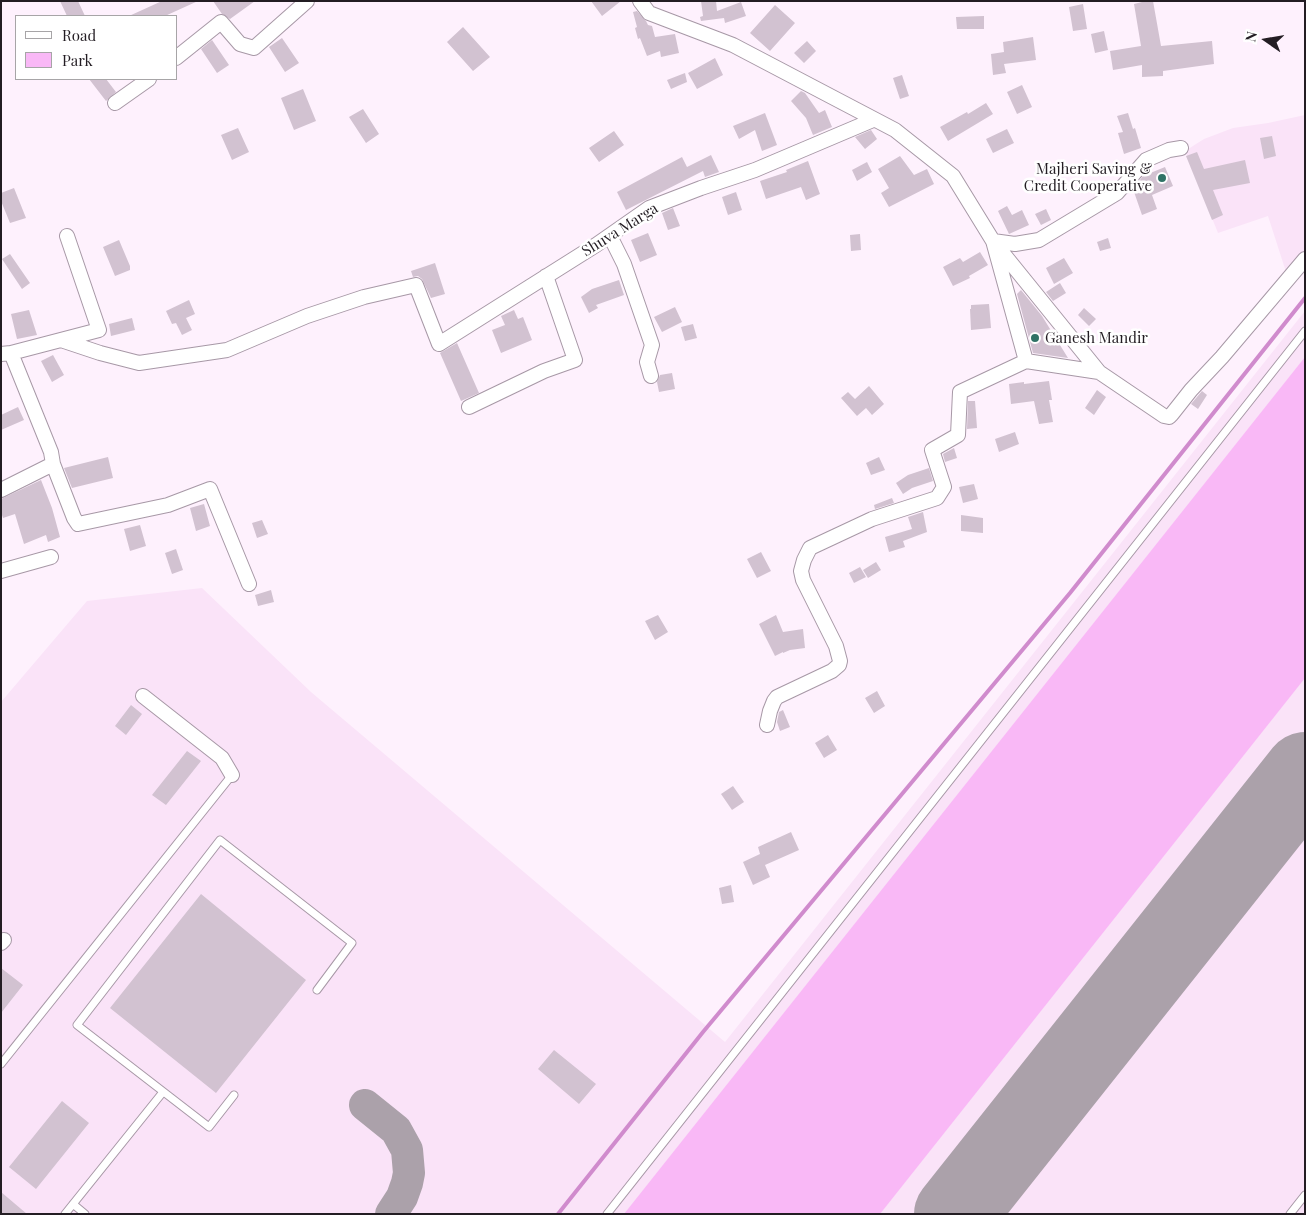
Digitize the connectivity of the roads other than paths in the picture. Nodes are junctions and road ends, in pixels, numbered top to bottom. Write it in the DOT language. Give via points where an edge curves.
graph roads {
  1 [pos="307,1"];
  2 [pos="640,1"];
  3 [pos="178,56"];
  4 [pos="148,80"];
  5 [pos="115,103"];
  6 [pos="873,120"];
  7 [pos="1182,148"];
  8 [pos="67,236"];
  9 [pos="610,236"];
  10 [pos="993,241"];
  11 [pos="1305,259"];
  12 [pos="546,276"];
  13 [pos="1305,331"];
  14 [pos="60,340"];
  15 [pos="6,354"];
  16 [pos="1026,361"];
  17 [pos="1099,372"];
  18 [pos="651,376"];
  19 [pos="469,407"];
  20 [pos="53,464"];
  21 [pos="1,490"];
  22 [pos="51,557"];
  23 [pos="1,571"];
  24 [pos="249,584"];
  25 [pos="143,696"];
  26 [pos="767,725"];
  27 [pos="232,775"];
  28 [pos="317,990"];
  29 [pos="1,1064"];
  30 [pos="163,1092"];
  31 [pos="234,1095"];
  32 [pos="1305,1195"];
  33 [pos="73,1204"];
  34 [pos="65,1214"];
  35 [pos="85,1214"];
  36 [pos="607,1214"];
  37 [pos="1290,1214"];
  1 -- 3 [label="street" via="254,48 240,44 222,22"];
  2 -- 6 [label="street" via="649,13 733,45"];
  4 -- 5 [label="street"];
  6 -- 9 [label="street, Shuva Marga" via="755,170 649,208"];
  6 -- 10 [label="street" via="895,130 953,176"];
  7 -- 10 [label="street" via="1146,160 1116,193 1039,240 1015,244"];
  8 -- 14 [label="street" via="99,330"];
  9 -- 12 [label="street, Shuva Marga"];
  9 -- 18 [label="street" via="624,264 652,345 647,362"];
  10 -- 16 [label="street"];
  10 -- 17 [label="street"];
  11 -- 17 [label="street" via="1169,417"];
  12 -- 14 [label="street, Shuva Marga" via="439,344 416,286 364,297 306,316 228,350 139,363"];
  12 -- 19 [label="street" via="575,360 544,371"];
  13 -- 36 [label="lane"];
  14 -- 15 [label="street"];
  15 -- 20 [label="street" via="51,452"];
  16 -- 17 [label="street"];
  16 -- 26 [label="street" via="960,392 958,435 932,450 944,487 937,498 872,519 810,548 801,571 803,580 836,646 839,665 777,697"];
  20 -- 21 [label="street"];
  20 -- 24 [label="street" via="78,524 168,505 210,489"];
  22 -- 23 [label="street"];
  25 -- 27 [label="street" via="222,758"];
  27 -- 29 [label="lane"];
  28 -- 30 [label="lane" via="352,943 220,840 77,1025"];
  30 -- 31 [label="lane" via="209,1127"];
  30 -- 33 [label="lane"];
  32 -- 37 [label="lane"];
  33 -- 34 [label="lane"];
  33 -- 35 [label="lane"];
}
